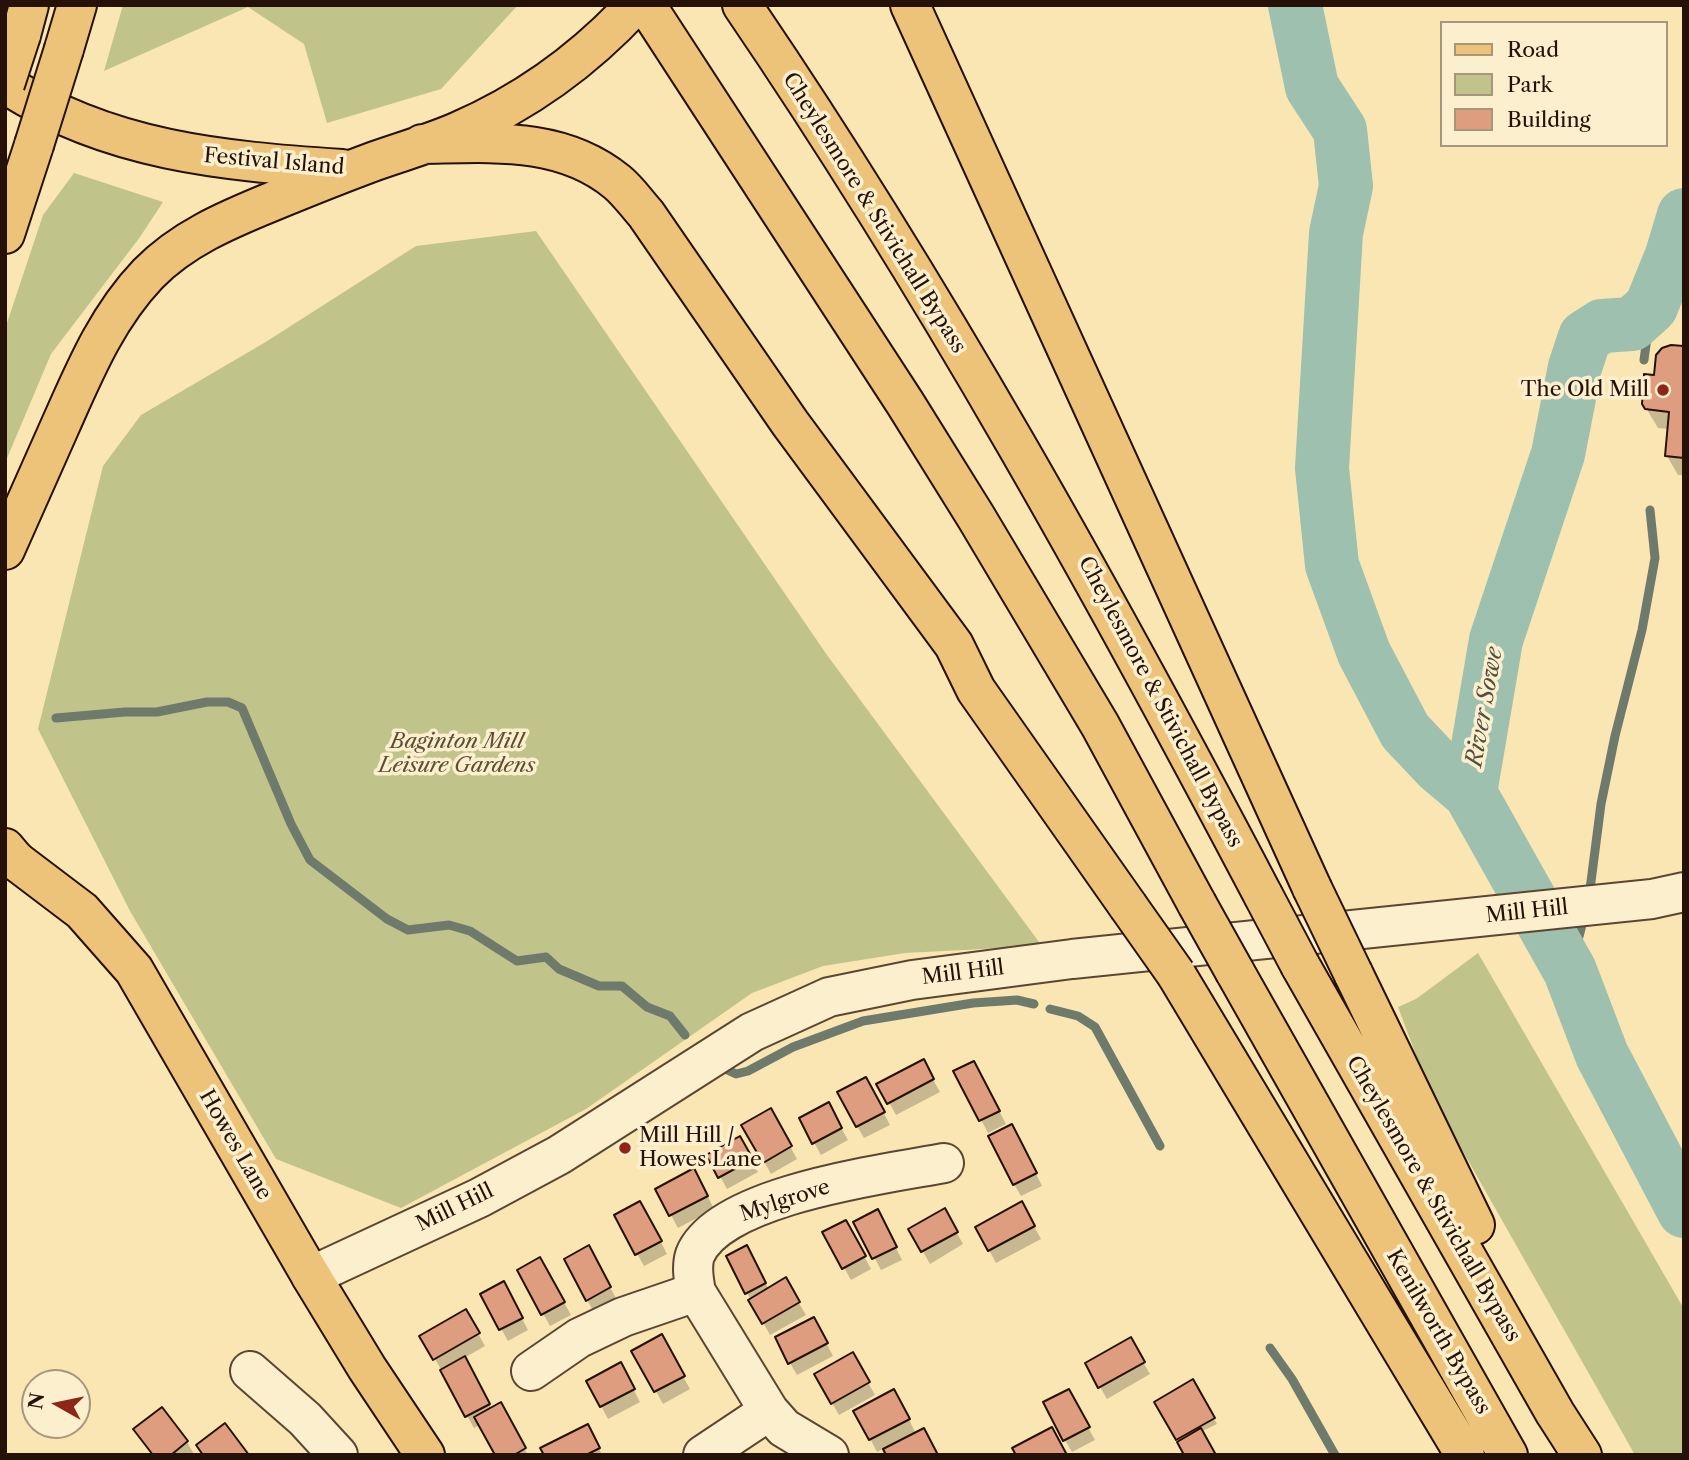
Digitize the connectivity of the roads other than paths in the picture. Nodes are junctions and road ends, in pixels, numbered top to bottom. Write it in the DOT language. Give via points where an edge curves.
graph roads {
  1 [pos="77,5"];
  2 [pos="635,5"];
  3 [pos="646,5"];
  4 [pos="742,5"];
  5 [pos="910,5"];
  6 [pos="25,20"];
  7 [pos="5,84"];
  8 [pos="422,144"];
  9 [pos="351,170"];
  10 [pos="5,234"];
  11 [pos="5,550"];
  12 [pos="9,856"];
  13 [pos="1684,892"];
  14 [pos="1203,972"];
  15 [pos="944,1163"];
  16 [pos="311,1276"];
  17 [pos="696,1292"];
  18 [pos="250,1371"];
  19 [pos="531,1371"];
  20 [pos="769,1411"];
  21 [pos="1555,1413"];
  22 [pos="338,1455"];
  23 [pos="425,1455"];
  24 [pos="703,1455"];
  25 [pos="829,1455"];
  26 [pos="1465,1455"];
  27 [pos="1508,1455"];
  28 [pos="1582,1455"];
  1 -- 10 [label="main road, bridge"];
  2 -- 8 [label="main road, Festival Island" via="608,34 550,80 488,117"];
  3 -- 14 [label="main road, bridge" via="905,403 1100,725 1197,904"];
  4 -- 21 [label="main road, Cheylesmore & Stivichall Bypass, bridge" via="793,80 1045,491 1300,965"];
  5 -- 21 [label="main road, bridge" via="1312,888 1528,1326"];
  6 -- 7 [label="main road, bridge"];
  7 -- 9 [label="main road, Festival Island" via="105,133 155,147 223,160"];
  8 -- 9 [label="main road, Festival Island"];
  8 -- 14 [label="main road" via="534,145 577,157 619,184 646,214 790,423 954,645 990,679 1141,905"];
  9 -- 11 [label="main road" via="223,222 149,273 99,341"];
  12 -- 16 [label="main road, Howes Lane" via="82,911 134,970"];
  13 -- 16 [label="street, Mill Hill" via="1072,959 912,980 829,997 752,1032 559,1155 502,1186"];
  14 -- 26 [label="main road"];
  14 -- 27 [label="main road, Kenilworth Bypass" via="1368,1210"];
  15 -- 17 [label="street, Mylgrove" via="822,1186 726,1221 695,1255"];
  16 -- 23 [label="main road, Howes Lane"];
  17 -- 19 [label="street" via="579,1338"];
  17 -- 20 [label="street"];
  18 -- 22 [label="street"];
  20 -- 24 [label="street"];
  20 -- 25 [label="street" via="784,1428"];
  21 -- 28 [label="main road"];
}
